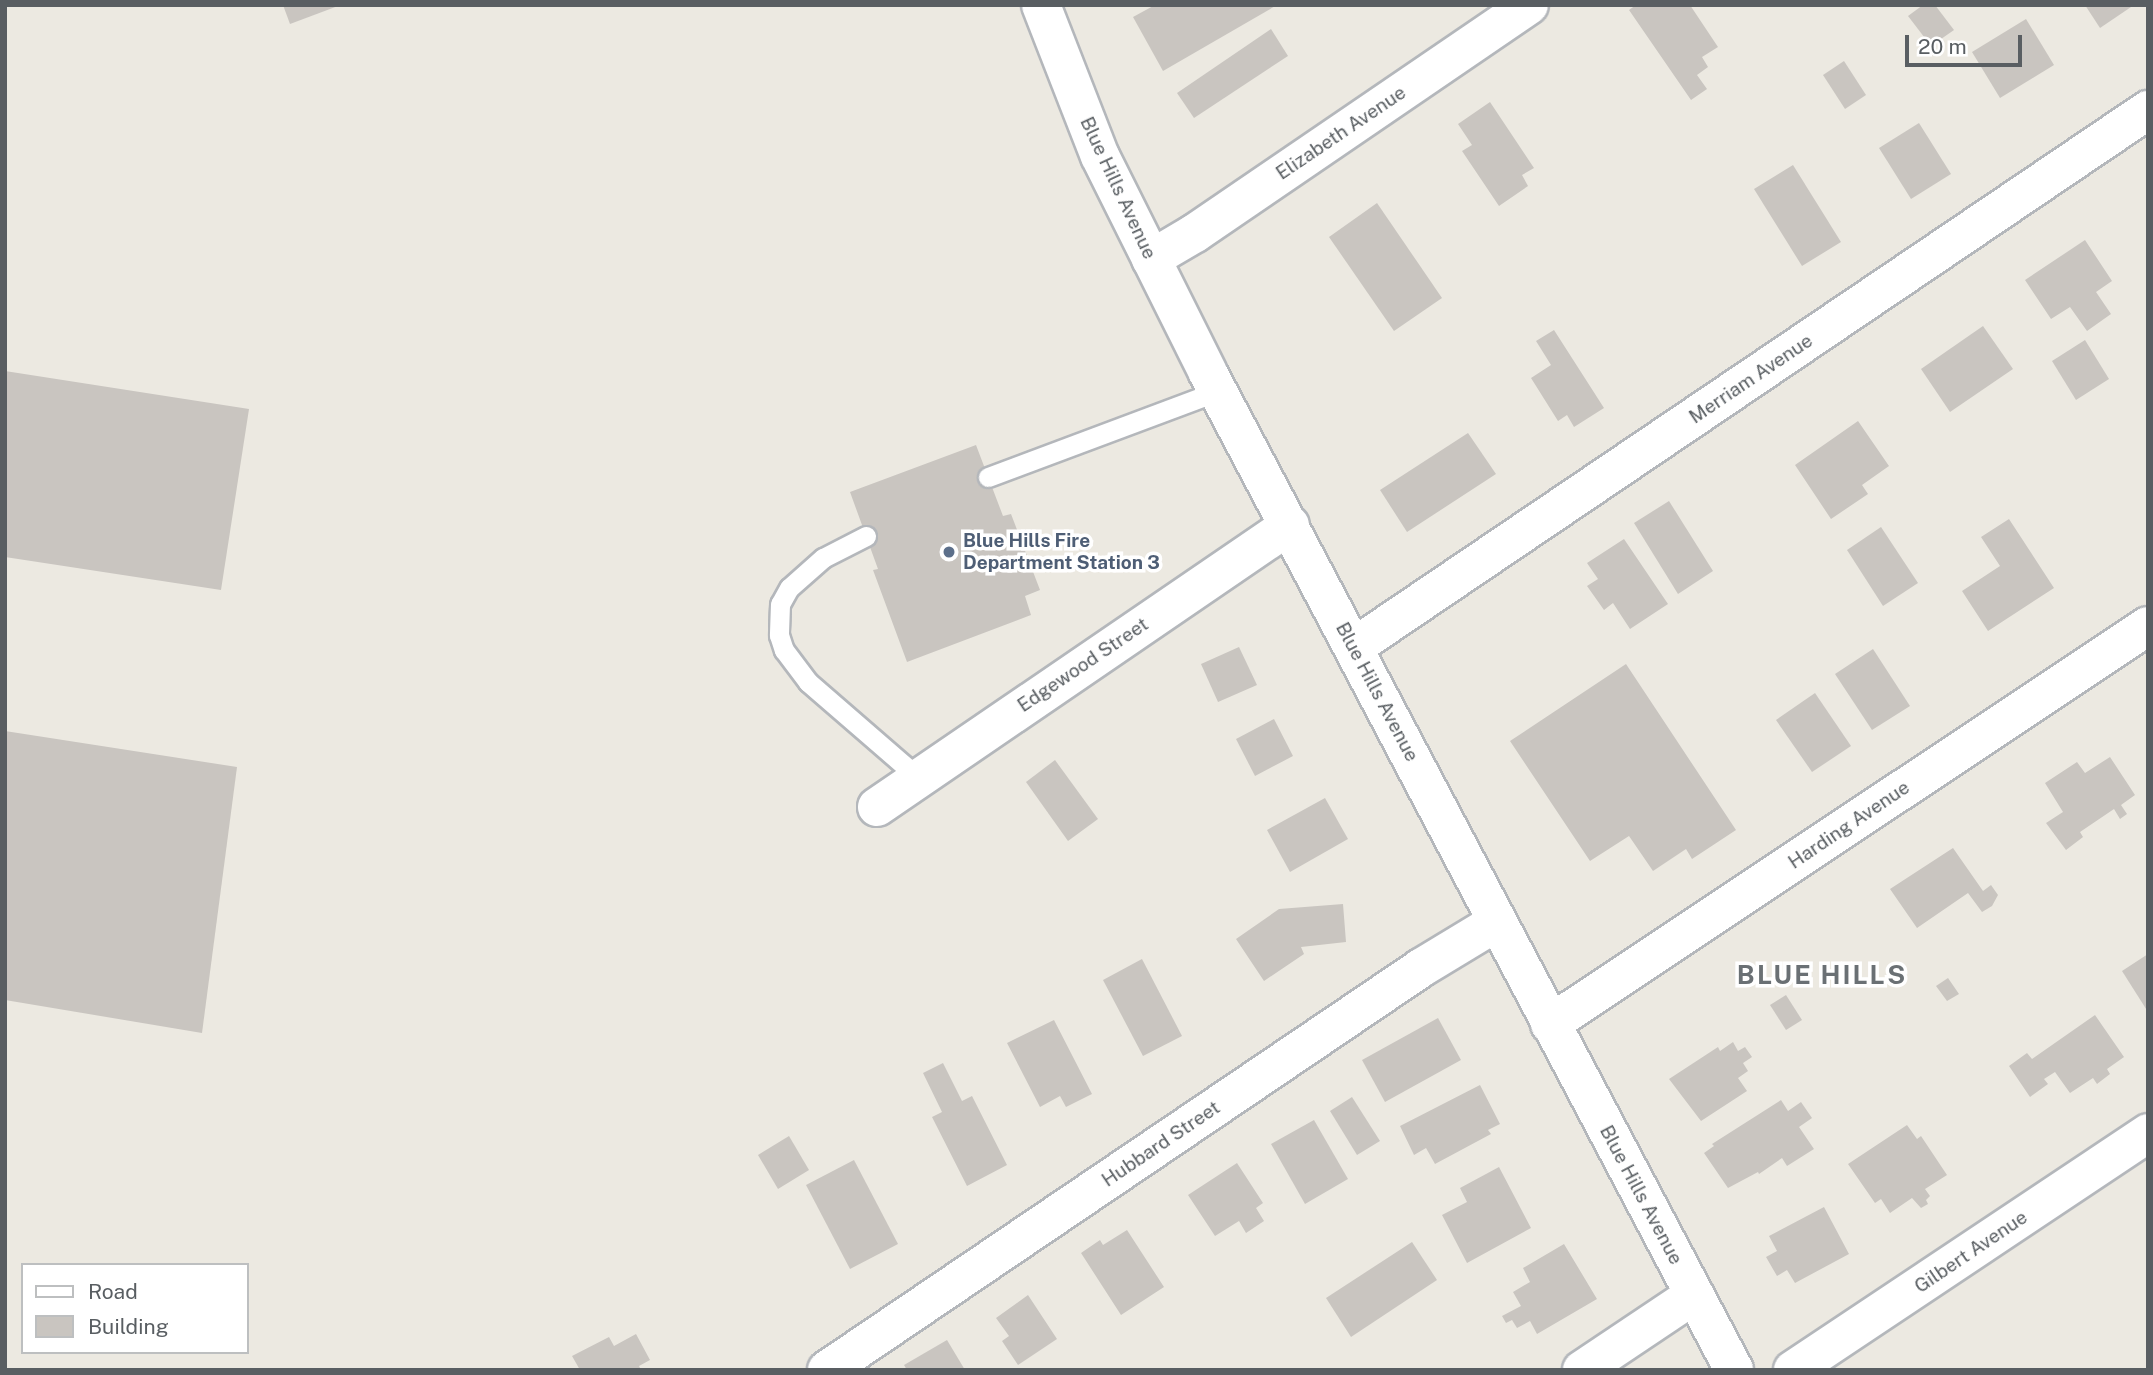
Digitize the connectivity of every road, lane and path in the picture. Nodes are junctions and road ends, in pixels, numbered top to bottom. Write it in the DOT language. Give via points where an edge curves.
graph roads {
  1 [pos="1041,5"];
  2 [pos="1529,5"];
  3 [pos="2148,110"];
  4 [pos="1151,259"];
  5 [pos="1218,391"];
  6 [pos="988,477"];
  7 [pos="1290,524"];
  8 [pos="866,536"];
  9 [pos="2148,625"];
  10 [pos="1354,647"];
  11 [pos="919,779"];
  12 [pos="877,807"];
  13 [pos="1497,922"];
  14 [pos="1550,1024"];
  15 [pos="2148,1133"];
  16 [pos="1694,1295"];
  17 [pos="827,1370"];
  18 [pos="1582,1370"];
  19 [pos="1734,1370"];
  20 [pos="1793,1370"];
  1 -- 4 [label="street, Blue Hills Avenue" via="1100,156"];
  2 -- 4 [label="street, Elizabeth Avenue"];
  3 -- 10 [label="street, Merriam Avenue"];
  4 -- 5 [label="street, Blue Hills Avenue"];
  5 -- 6 [label="lane"];
  5 -- 7 [label="street, Blue Hills Avenue"];
  7 -- 10 [label="street, Blue Hills Avenue"];
  7 -- 11 [label="street, Edgewood Street"];
  8 -- 11 [label="lane" via="823,558 789,588 780,604 779,635 784,650 808,682"];
  9 -- 14 [label="street, Harding Avenue"];
  10 -- 13 [label="street, Blue Hills Avenue"];
  11 -- 12 [label="street, Edgewood Street"];
  13 -- 14 [label="street, Blue Hills Avenue"];
  13 -- 17 [label="street, Hubbard Street" via="1421,968"];
  14 -- 16 [label="street, Blue Hills Avenue"];
  15 -- 20 [label="street, Gilbert Avenue"];
  16 -- 18 [label="street"];
  16 -- 19 [label="street, Blue Hills Avenue"];
}
